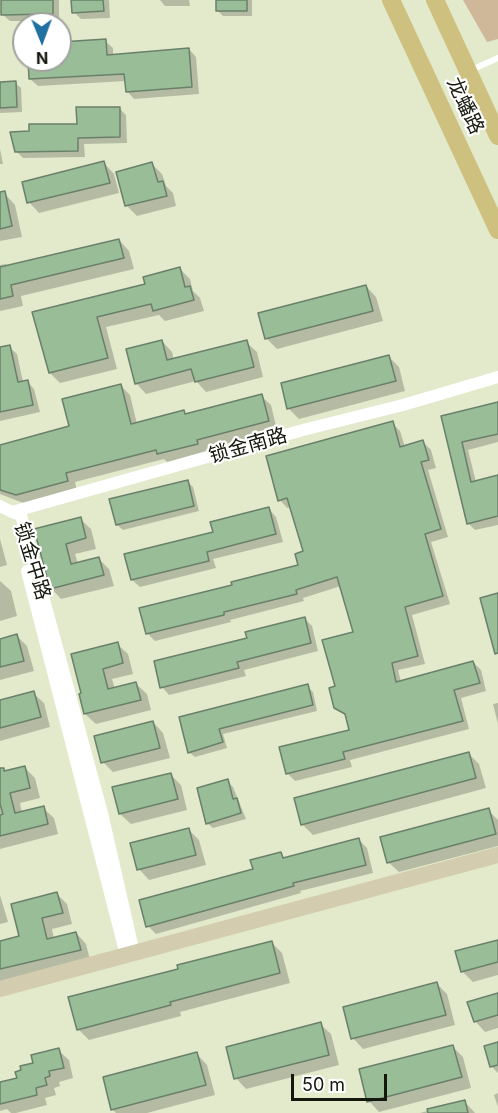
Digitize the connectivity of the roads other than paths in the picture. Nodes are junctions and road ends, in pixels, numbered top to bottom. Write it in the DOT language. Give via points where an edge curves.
graph roads {
  1 [pos="391,0"];
  2 [pos="435,0"];
  3 [pos="498,58"];
  4 [pos="468,71"];
  5 [pos="498,136"];
  6 [pos="498,230"];
  7 [pos="498,377"];
  8 [pos="0,506"];
  9 [pos="12,512"];
  10 [pos="498,855"];
  11 [pos="130,954"];
  12 [pos="0,988"];
  1 -- 6 [label="main road, 龙蟠路"];
  2 -- 4 [label="main road, 龙蟠路"];
  3 -- 4 [label="lane"];
  4 -- 5 [label="main road, 龙蟠路"];
  7 -- 9 [label="street, 锁金南路"];
  8 -- 9 [label="street"];
  9 -- 11 [label="street, 锁金中路" via="21,515 102,813"];
  10 -- 11 [label="street"];
  11 -- 12 [label="street"];
}
